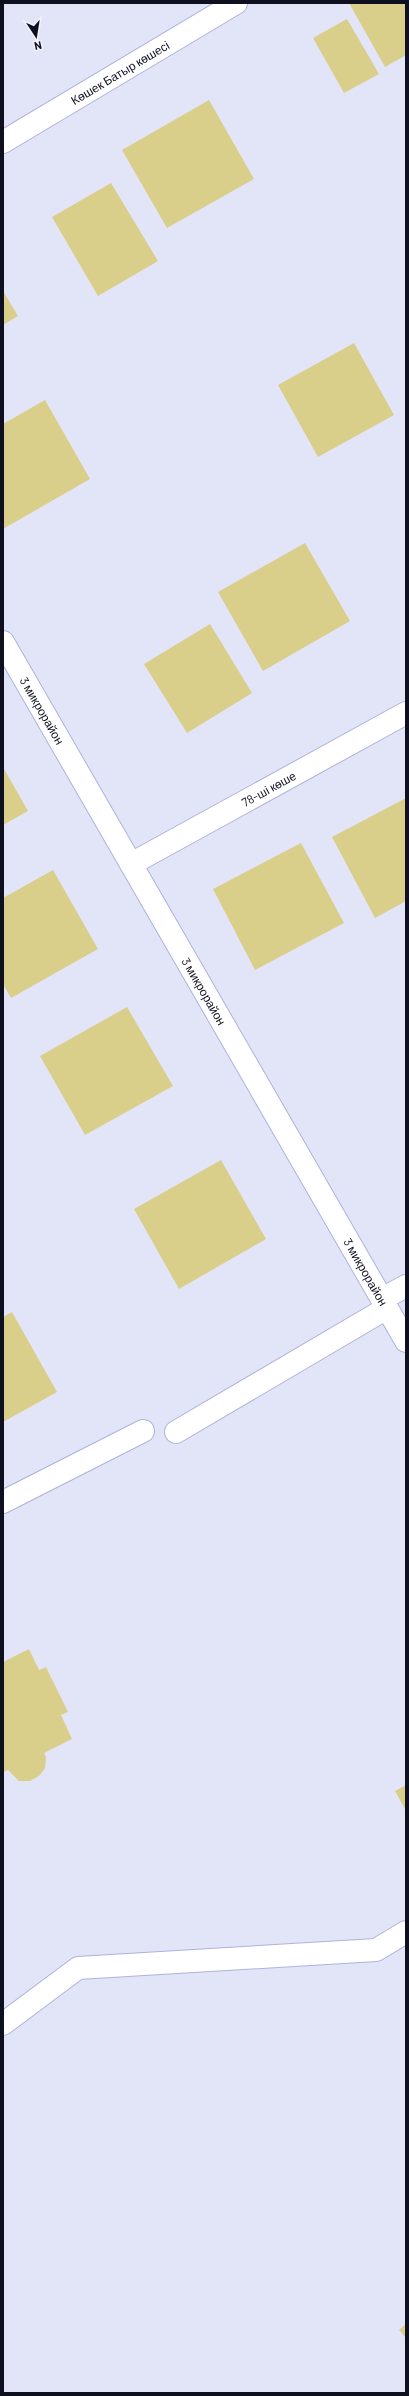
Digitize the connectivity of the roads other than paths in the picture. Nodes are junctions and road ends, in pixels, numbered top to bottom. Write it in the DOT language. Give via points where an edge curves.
graph roads {
  1 [pos="236,3"];
  2 [pos="3,142"];
  3 [pos="3,642"];
  4 [pos="406,713"];
  5 [pos="131,864"];
  6 [pos="406,1286"];
  7 [pos="384,1303"];
  8 [pos="406,1341"];
  9 [pos="144,1431"];
  10 [pos="176,1432"];
  11 [pos="3,1502"];
  12 [pos="406,1932"];
  13 [pos="3,2024"];
  1 -- 2 [label="street, Көшек Батыр көшесі"];
  3 -- 5 [label="street, 3 микрорайон"];
  4 -- 5 [label="street, 78-ші көше"];
  5 -- 7 [label="street, 3 микрорайон"];
  6 -- 7 [label="street"];
  7 -- 8 [label="street, 3 микрорайон"];
  7 -- 10 [label="street"];
  9 -- 11 [label="street"];
  12 -- 13 [label="street" via="376,1950 78,1968"];
}
